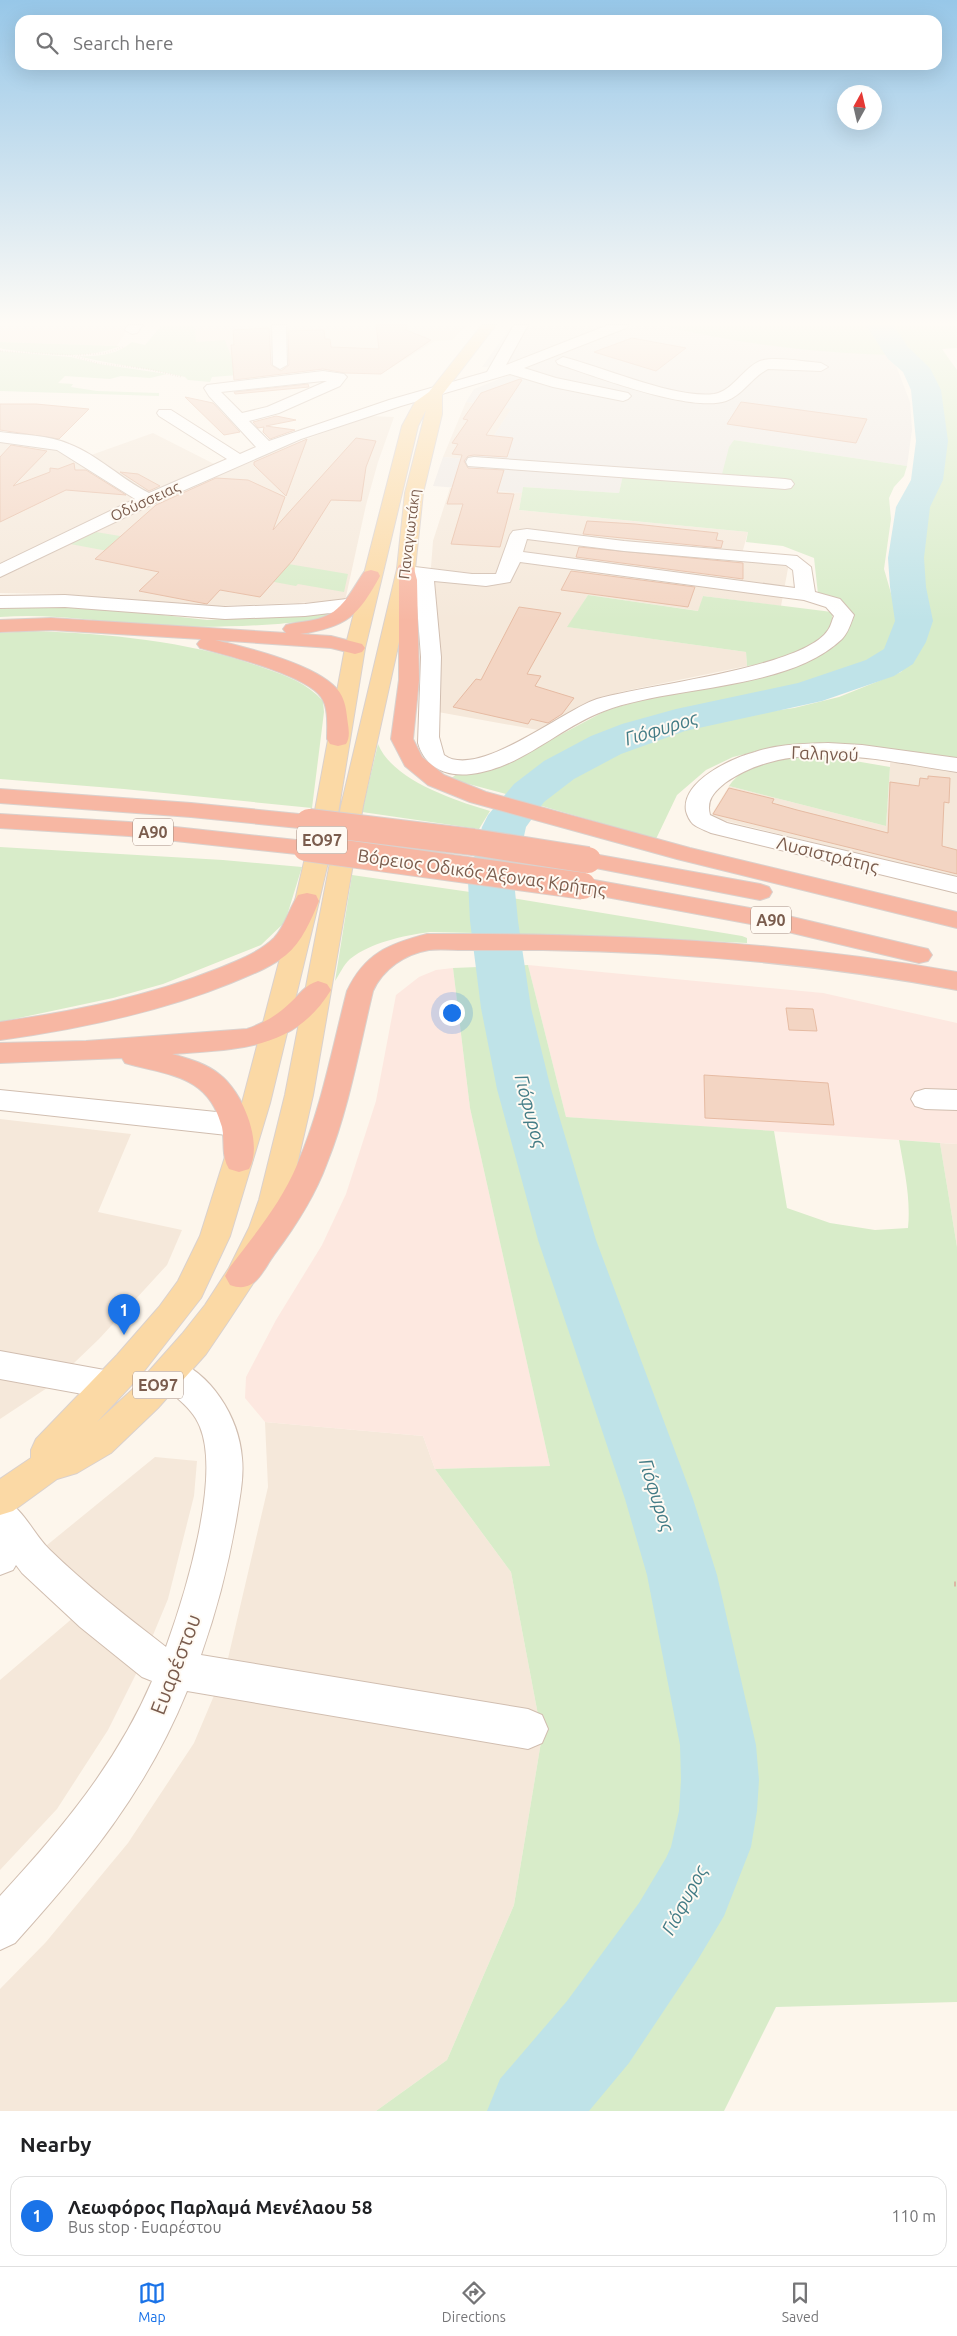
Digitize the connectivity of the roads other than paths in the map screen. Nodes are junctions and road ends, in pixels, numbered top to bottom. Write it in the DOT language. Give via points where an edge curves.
graph roads {
  1 [pos="183,424"];
  2 [pos="242,424"];
  3 [pos="333,424"];
  4 [pos="411,424"];
  5 [pos="432,424"];
  6 [pos="0,437"];
  7 [pos="266,448"];
  8 [pos="239,460"];
  9 [pos="474,462"];
  10 [pos="784,484"];
  11 [pos="149,499"];
  12 [pos="513,556"];
  13 [pos="0,571"];
  14 [pos="413,572"];
  15 [pos="371,576"];
  16 [pos="806,595"];
  17 [pos="0,602"];
  18 [pos="354,604"];
  19 [pos="0,626"];
  20 [pos="130,630"];
  21 [pos="233,635"];
  22 [pos="354,648"];
  23 [pos="386,658"];
  24 [pos="670,667"];
  25 [pos="696,683"];
  26 [pos="338,739"];
  27 [pos="957,765"];
  28 [pos="0,796"];
  29 [pos="701,819"];
  30 [pos="0,821"];
  31 [pos="957,885"];
  32 [pos="307,902"];
  33 [pos="957,920"];
  34 [pos="957,934"];
  35 [pos="957,964"];
  36 [pos="957,981"];
  37 [pos="318,990"];
  38 [pos="275,1029"];
  39 [pos="0,1031"];
  40 [pos="86,1051"];
  41 [pos="0,1053"];
  42 [pos="925,1099"];
  43 [pos="0,1100"];
  44 [pos="957,1100"];
  45 [pos="236,1126"];
  46 [pos="239,1160"];
  47 [pos="240,1276"];
  48 [pos="0,1366"];
  49 [pos="171,1372"];
  50 [pos="110,1385"];
  51 [pos="49,1465"];
  52 [pos="0,1499"];
  53 [pos="4,1536"];
  54 [pos="176,1670"];
  55 [pos="528,1729"];
  56 [pos="0,1928"];
  1 -- 8 [label="street"];
  2 -- 7 [label="street"];
  3 -- 7 [label="street, Οδύσσειας"];
  4 -- 15 [label="main road, Παναγιωτάκη / ΕΟ97"];
  5 -- 14 [label="main road, Παναγιωτάκη / ΕΟ97" via="414,493"];
  6 -- 11 [label="street" via="63,447"];
  7 -- 8 [label="street, Οδύσσειας"];
  8 -- 11 [label="street, Οδύσσειας"];
  9 -- 10 [label="street"];
  11 -- 13 [label="street, Οδύσσειας"];
  12 -- 14 [label="street" via="505,575 499,580 482,581"];
  12 -- 16 [label="street"];
  12 -- 16 [label="street" via="522,534 624,546 781,558 802,567"];
  14 -- 23 [label="main road, Παναγιωτάκη / ΕΟ97" via="400,600"];
  14 -- 25 [label="street" via="431,667 428,737 434,756 443,764 463,768 488,763 523,748 597,706"];
  14 -- 33 [label="highway" via="410,674 402,739 417,766 444,784 478,797 622,838"];
  15 -- 18 [label="highway"];
  15 -- 22 [label="main road, ΕΟ97"];
  16 -- 25 [label="street" via="833,603 844,614 840,628 829,642 779,665"];
  17 -- 18 [label="street" via="65,601 225,613 305,610"];
  18 -- 21 [label="highway" via="344,615 322,624"];
  19 -- 20 [label="highway" via="51,624"];
  20 -- 21 [label="highway"];
  20 -- 26 [label="highway" via="214,646 310,679 324,687 332,697"];
  21 -- 22 [label="highway" via="331,642"];
  22 -- 23 [label="main road"];
  22 -- 26 [label="main road, ΕΟ97"];
  23 -- 37 [label="main road, ΕΟ97" via="352,806"];
  24 -- 25 [label="street"];
  26 -- 32 [label="main road, ΕΟ97" via="323,832"];
  27 -- 29 [label="street, Γαληνού" via="824,749 782,752 750,761 716,778 699,797 697,811"];
  28 -- 34 [label="highway, Βόρειος Οδικός Άξονας Κρήτης / Α90, bridge" via="192,810 472,842 715,883"];
  29 -- 31 [label="street, Λυσιστράτης" via="729,831"];
  30 -- 35 [label="highway, Βόρειος Οδικός Άξονας Κρήτης / Α90, bridge" via="130,829 306,848 583,886 766,919"];
  32 -- 38 [label="main road, ΕΟ97"];
  32 -- 39 [label="highway" via="290,934 277,949 229,974 138,1004"];
  36 -- 47 [label="highway" via="872,964 690,946 427,942 394,953 366,978 360,991 328,1120 312,1165 283,1220"];
  37 -- 38 [label="highway"];
  37 -- 47 [label="main road, ΕΟ97" via="299,1095 274,1200 257,1245"];
  38 -- 40 [label="highway" via="239,1039"];
  38 -- 46 [label="main road, ΕΟ97"];
  40 -- 41 [label="highway"];
  40 -- 45 [label="highway" via="147,1057 192,1069 216,1086"];
  42 -- 44 [label="street"];
  43 -- 45 [label="street"];
  45 -- 46 [label="highway"];
  46 -- 50 [label="main road, ΕΟ97" via="215,1236 190,1289 154,1337"];
  47 -- 49 [label="main road, ΕΟ97" via="216,1314"];
  48 -- 50 [label="street"];
  49 -- 51 [label="main road, ΕΟ97" via="99,1442 65,1462"];
  49 -- 54 [label="street, Ευαρέστου" via="197,1391 206,1404 220,1435 225,1469 214,1543"];
  50 -- 51 [label="main road, ΕΟ97" via="48,1450"];
  51 -- 52 [label="main road, ΕΟ97"];
  53 -- 54 [label="street" via="156,1663"];
  54 -- 55 [label="street"];
  54 -- 56 [label="street, Ευαρέστου" via="137,1754 114,1788 61,1861"];
}
